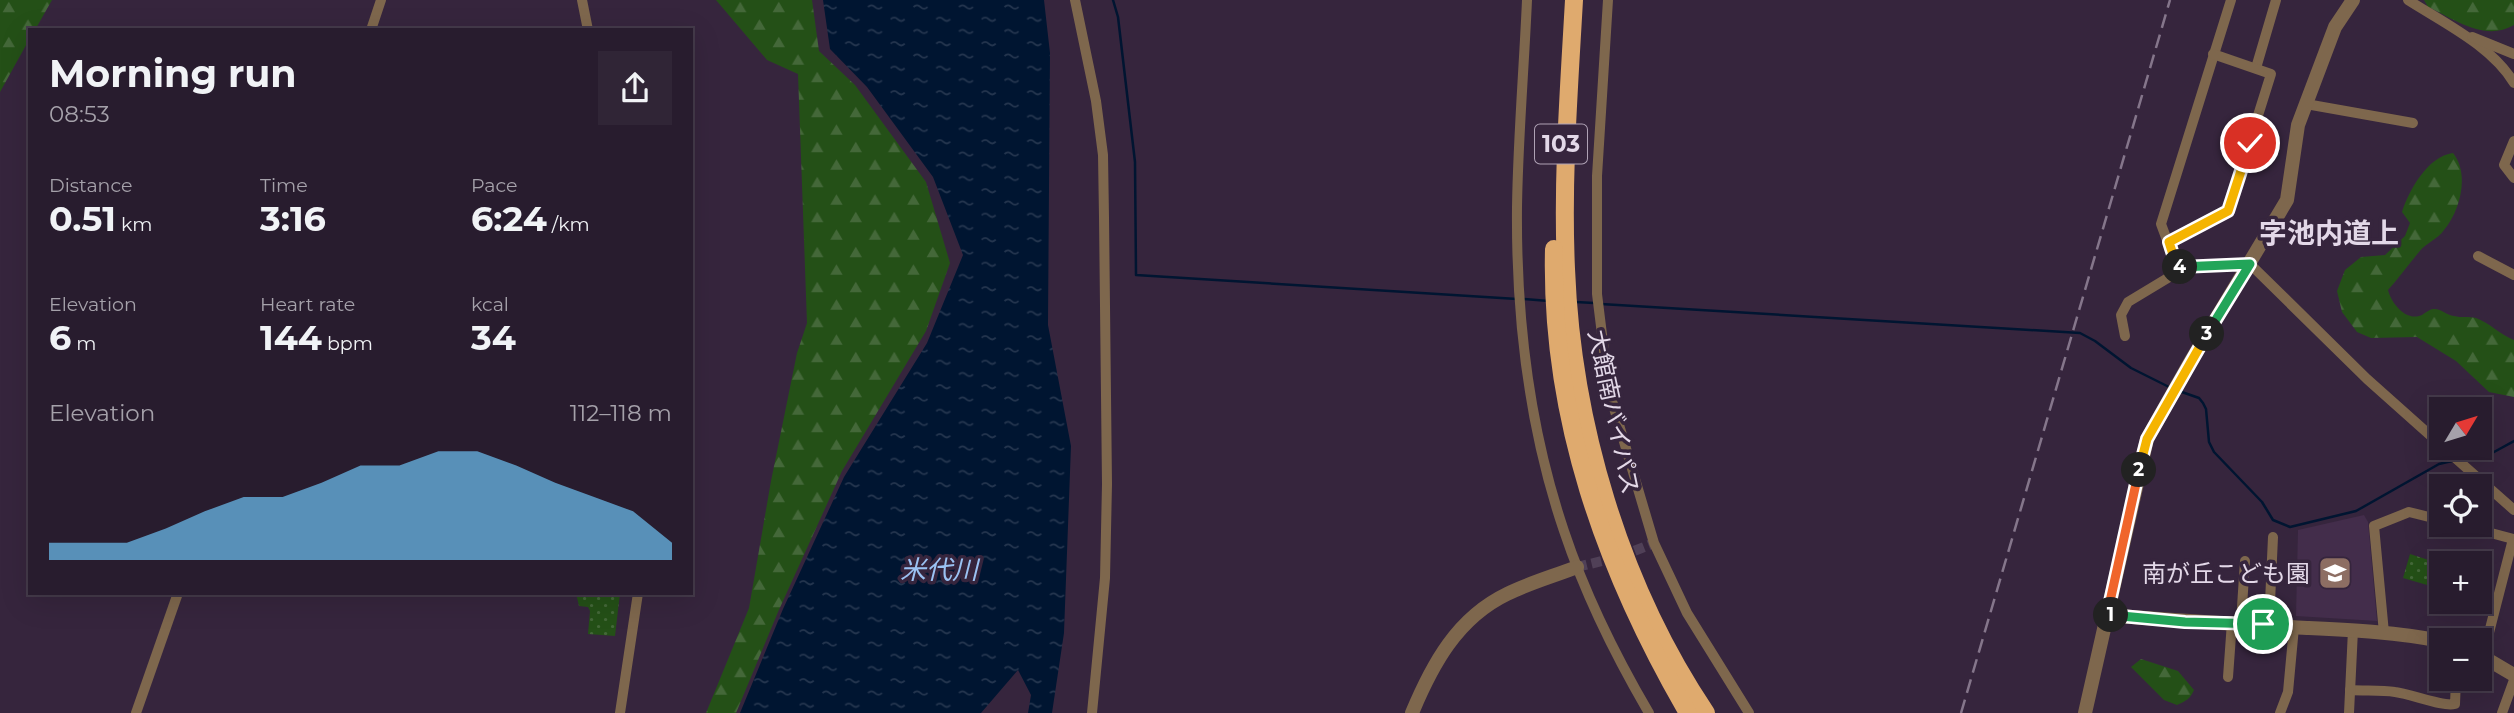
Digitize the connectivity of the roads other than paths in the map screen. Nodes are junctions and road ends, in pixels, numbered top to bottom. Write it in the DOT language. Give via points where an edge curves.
graph roads {
  1 [pos="381,0"];
  2 [pos="582,0"];
  3 [pos="1075,0"];
  4 [pos="1527,0"];
  5 [pos="1608,0"];
  6 [pos="2231,0"];
  7 [pos="2276,0"];
  8 [pos="2353,0"];
  9 [pos="2408,0"];
  10 [pos="1574,8"];
  11 [pos="372,28"];
  12 [pos="588,28"];
  13 [pos="2453,29"];
  14 [pos="2213,54"];
  15 [pos="2514,54"];
  16 [pos="2256,68"];
  17 [pos="2514,83"];
  18 [pos="2306,104"];
  19 [pos="2413,123"];
  20 [pos="2514,141"];
  21 [pos="2514,178"];
  22 [pos="2169,242"];
  23 [pos="2478,256"];
  24 [pos="2250,264"];
  25 [pos="2186,267"];
  26 [pos="2514,275"];
  27 [pos="1562,322"];
  28 [pos="2125,336"];
  29 [pos="2429,435"];
  30 [pos="2457,460"];
  31 [pos="2514,510"];
  32 [pos="2429,517"];
  33 [pos="2492,533"];
  34 [pos="2273,537"];
  35 [pos="2245,561"];
  36 [pos="1577,567"];
  37 [pos="177,595"];
  38 [pos="638,595"];
  39 [pos="2107,615"];
  40 [pos="2237,622"];
  41 [pos="2269,624"];
  42 [pos="2294,627"];
  43 [pos="2489,628"];
  44 [pos="2353,630"];
  45 [pos="2384,633"];
  46 [pos="2429,639"];
  47 [pos="2492,662"];
  48 [pos="2228,677"];
  49 [pos="2514,677"];
  50 [pos="2350,690"];
  51 [pos="2456,691"];
  52 [pos="136,713"];
  53 [pos="620,713"];
  54 [pos="1092,713"];
  55 [pos="1412,713"];
  56 [pos="1649,713"];
  57 [pos="1688,713"];
  58 [pos="1706,713"];
  59 [pos="1749,713"];
  60 [pos="2085,713"];
  61 [pos="2280,713"];
  62 [pos="2349,713"];
  63 [pos="2502,713"];
  1 -- 11 [label="street"];
  2 -- 12 [label="street"];
  3 -- 54 [label="street" via="1096,102 1104,230 1107,524"];
  4 -- 36 [label="street" via="1517,207 1520,292 1540,443"];
  5 -- 59 [label="street" via="1597,176 1598,303 1609,391 1654,543 1687,613"];
  6 -- 14 [label="street"];
  7 -- 16 [label="street"];
  8 -- 18 [label="street" via="2335,27"];
  9 -- 13 [label="street"];
  10 -- 27 [label="highway, 大館南バイパス / 103" via="1558,174"];
  13 -- 15 [label="street"];
  13 -- 17 [label="street" via="2506,69"];
  14 -- 16 [label="street"];
  14 -- 22 [label="street" via="2161,224"];
  16 -- 22 [label="street" via="2271,74 2228,211"];
  18 -- 19 [label="street"];
  18 -- 24 [label="street" via="2298,125 2287,200"];
  20 -- 21 [label="street" via="2504,165"];
  22 -- 25 [label="street" via="2177,267"];
  23 -- 26 [label="street"];
  24 -- 25 [label="street"];
  24 -- 29 [label="street"];
  24 -- 39 [label="street" via="2147,439"];
  25 -- 28 [label="street" via="2128,302 2121,315"];
  27 -- 57 [label="highway, 大館南バイパス / 103" via="1560,364 1577,450 1605,541 1642,629"];
  27 -- 58 [label="highway, 大館南バイパス / 103" via="1618,536 1655,621"];
  30 -- 31 [label="street"];
  32 -- 45 [label="street" via="2409,512 2374,526"];
  33 -- 43 [label="street" via="2513,539"];
  34 -- 41 [label="street"];
  35 -- 40 [label="street"];
  36 -- 55 [label="street" via="1506,594 1461,626 1443,650"];
  36 -- 56 [label="street"];
  37 -- 52 [label="street"];
  38 -- 53 [label="street"];
  39 -- 40 [label="street"];
  39 -- 60 [label="street"];
  40 -- 41 [label="street"];
  40 -- 48 [label="street"];
  41 -- 42 [label="street"];
  42 -- 44 [label="street"];
  42 -- 61 [label="street" via="2288,692"];
  44 -- 45 [label="street"];
  44 -- 50 [label="street"];
  45 -- 46 [label="street"];
  47 -- 49 [label="street"];
  49 -- 63 [label="street"];
  50 -- 51 [label="street" via="2395,692 2448,706 2455,704"];
  50 -- 62 [label="street"];
}
